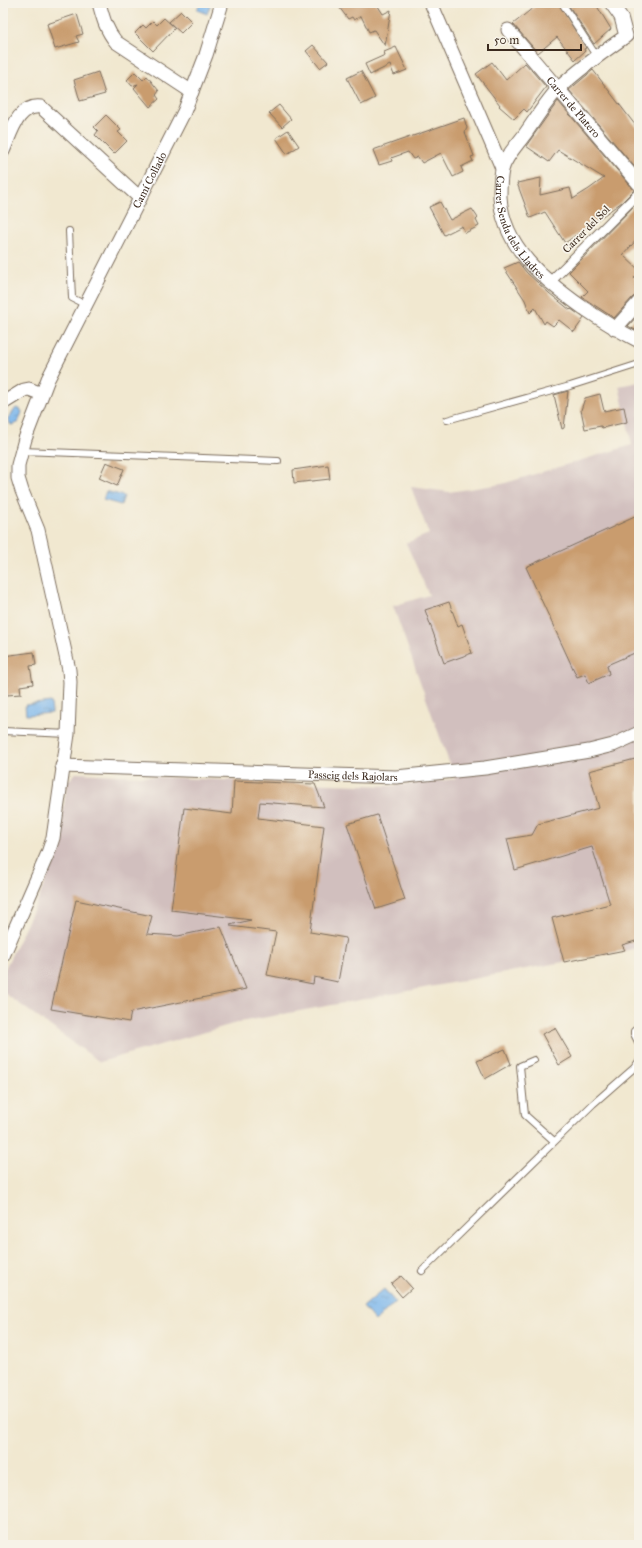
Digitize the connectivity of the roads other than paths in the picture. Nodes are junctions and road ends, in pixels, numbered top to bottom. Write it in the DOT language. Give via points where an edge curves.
graph roads {
  1 [pos="100,3"];
  2 [pos="222,3"];
  3 [pos="431,3"];
  4 [pos="562,3"];
  5 [pos="611,3"];
  6 [pos="508,30"];
  7 [pos="597,57"];
  8 [pos="558,89"];
  9 [pos="192,92"];
  10 [pos="3,151"];
  11 [pos="502,168"];
  12 [pos="639,184"];
  13 [pos="639,193"];
  14 [pos="140,198"];
  15 [pos="68,231"];
  16 [pos="549,282"];
  17 [pos="639,302"];
  18 [pos="86,304"];
  19 [pos="615,329"];
  20 [pos="639,341"];
  21 [pos="639,364"];
  22 [pos="42,394"];
  23 [pos="3,403"];
  24 [pos="447,420"];
  25 [pos="22,451"];
  26 [pos="278,461"];
  27 [pos="3,731"];
  28 [pos="639,733"];
  29 [pos="68,734"];
  30 [pos="62,766"];
  31 [pos="3,956"];
  32 [pos="639,1027"];
  33 [pos="639,1044"];
  34 [pos="534,1060"];
  35 [pos="639,1061"];
  36 [pos="554,1141"];
  37 [pos="422,1271"];
  1 -- 9 [label="street" via="104,24 116,42"];
  2 -- 9 [label="street, Camí Collado"];
  3 -- 11 [label="street, Carrer Senda dels Lladres"];
  4 -- 7 [label="lane"];
  5 -- 7 [label="street" via="621,17 626,36"];
  6 -- 8 [label="street, Carrer de Platero"];
  7 -- 8 [label="street"];
  8 -- 11 [label="street"];
  8 -- 12 [label="street, Carrer de Platero"];
  9 -- 14 [label="street, Camí Collado"];
  10 -- 14 [label="street" via="20,115 33,106 41,107"];
  11 -- 16 [label="street, Carrer Senda dels Lladres" via="500,189 505,223 525,257"];
  13 -- 16 [label="street, Carrer del Sol"];
  14 -- 18 [label="street, Camí Collado"];
  15 -- 18 [label="lane" via="72,298"];
  16 -- 19 [label="street, Carrer Senda dels Lladres"];
  17 -- 19 [label="street"];
  18 -- 22 [label="street, Camí Collado"];
  19 -- 20 [label="street, Carrer Senda dels Lladres"];
  21 -- 24 [label="lane"];
  22 -- 23 [label="street" via="29,389 24,390"];
  22 -- 25 [label="street, Camí Collado"];
  25 -- 26 [label="lane"];
  25 -- 29 [label="street, Camí Collado" via="18,478 38,530 69,670"];
  27 -- 29 [label="lane"];
  28 -- 30 [label="street, Passeig dels Rajolars" via="613,745 589,751 485,768 396,777"];
  29 -- 30 [label="street, Camí Collado"];
  30 -- 31 [label="street, Camí Collado" via="48,854 10,934"];
  32 -- 33 [label="lane" via="634,1034"];
  34 -- 36 [label="lane" via="520,1066 525,1115"];
  35 -- 36 [label="lane"];
  36 -- 37 [label="lane"];
}
